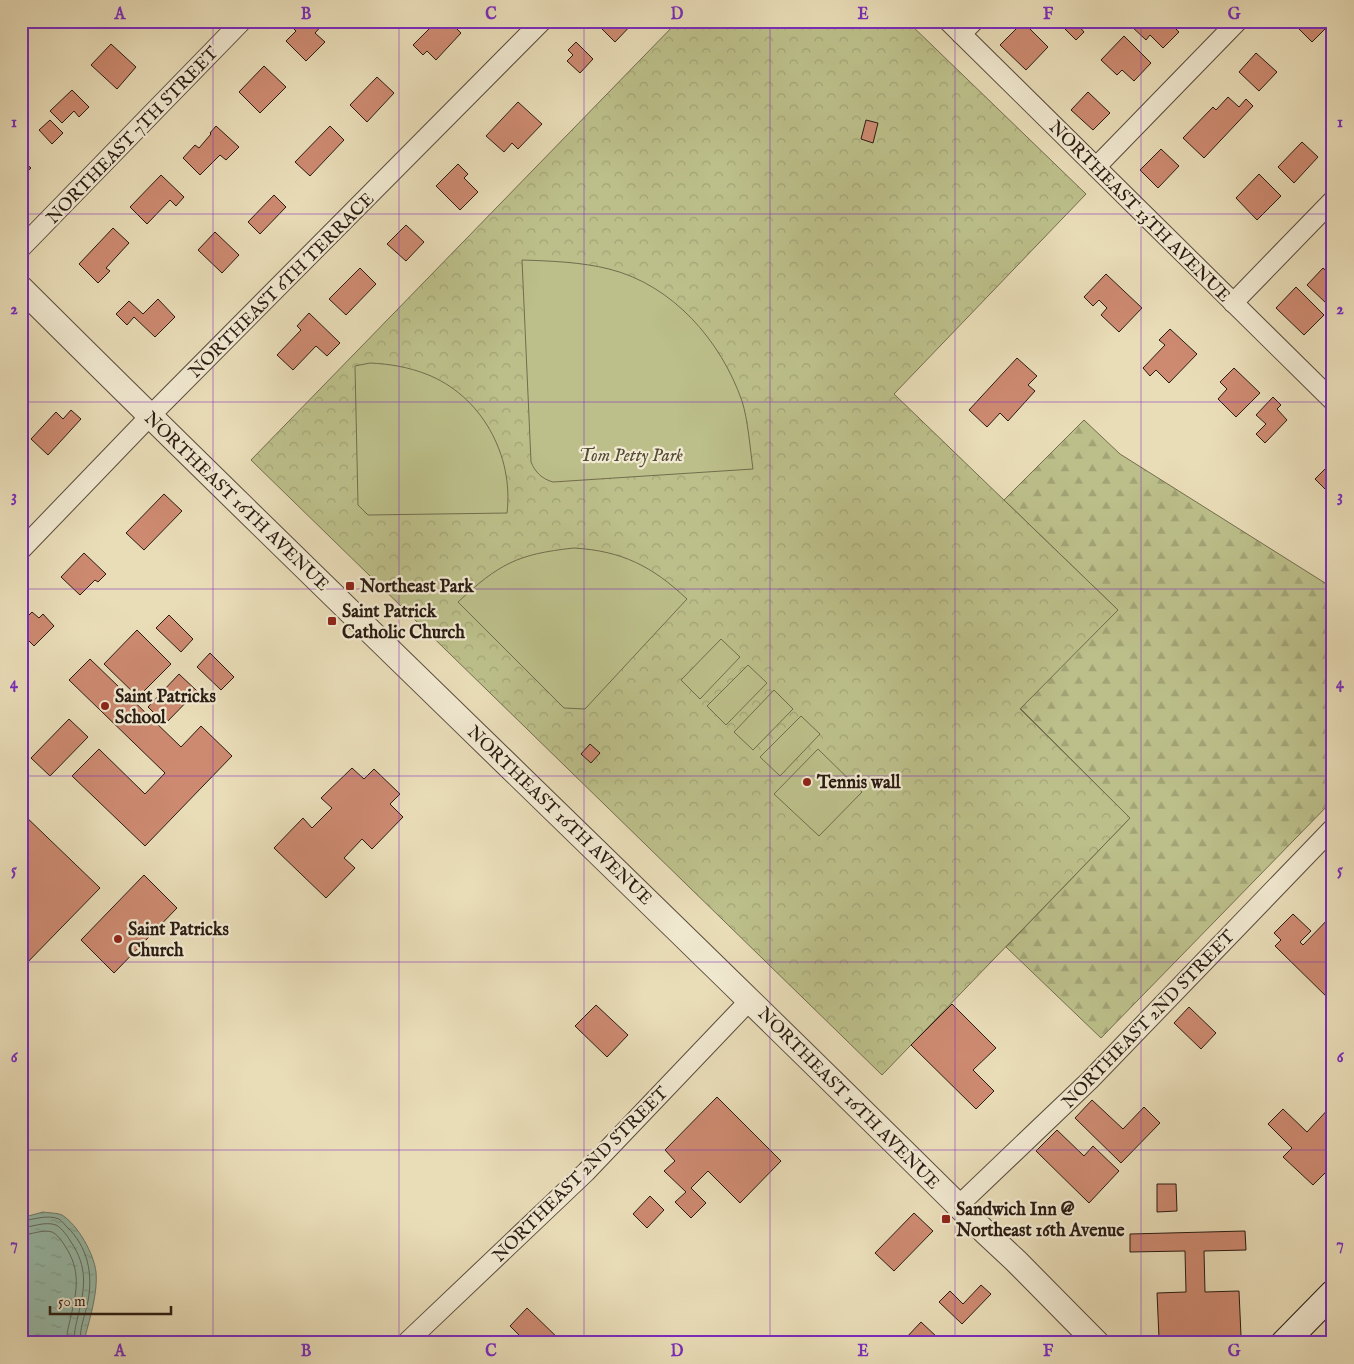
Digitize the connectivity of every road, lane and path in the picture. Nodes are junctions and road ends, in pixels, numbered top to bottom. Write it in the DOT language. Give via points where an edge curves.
graph roads {
  1 [pos="242,21"];
  2 [pos="542,21"];
  3 [pos="948,21"];
  4 [pos="1238,21"];
  5 [pos="968,28"];
  6 [pos="1096,168"];
  7 [pos="1333,200"];
  8 [pos="21,248"];
  9 [pos="21,288"];
  10 [pos="1233,303"];
  11 [pos="1333,401"];
  12 [pos="150,416"];
  13 [pos="21,550"];
  14 [pos="1333,828"];
  15 [pos="750,1000"];
  16 [pos="958,1206"];
  17 [pos="1333,1293"];
  18 [pos="406,1343"];
  19 [pos="1097,1343"];
  20 [pos="1284,1343"];
  1 -- 8 [label="street, NORTHEAST 7TH STREET"];
  2 -- 12 [label="street, NORTHEAST 6TH TERRACE"];
  3 -- 5 [label="street, NORTHEAST 13TH AVENUE"];
  4 -- 6 [label="street"];
  5 -- 6 [label="street, NORTHEAST 13TH AVENUE"];
  6 -- 10 [label="street, NORTHEAST 13TH AVENUE"];
  7 -- 10 [label="street"];
  9 -- 12 [label="street, NORTHEAST 16TH AVENUE"];
  10 -- 11 [label="street, NORTHEAST 13TH AVENUE"];
  12 -- 13 [label="street, NORTHEAST 6TH TERRACE"];
  12 -- 15 [label="street, NORTHEAST 16TH AVENUE"];
  14 -- 16 [label="street, NORTHEAST 2ND STREET" via="1095,1074"];
  15 -- 16 [label="street, NORTHEAST 16TH AVENUE"];
  15 -- 18 [label="street, NORTHEAST 2ND STREET" via="586,1172"];
  16 -- 19 [label="street, NORTHEAST 16TH AVENUE"];
  17 -- 20 [label="main road"];
}
